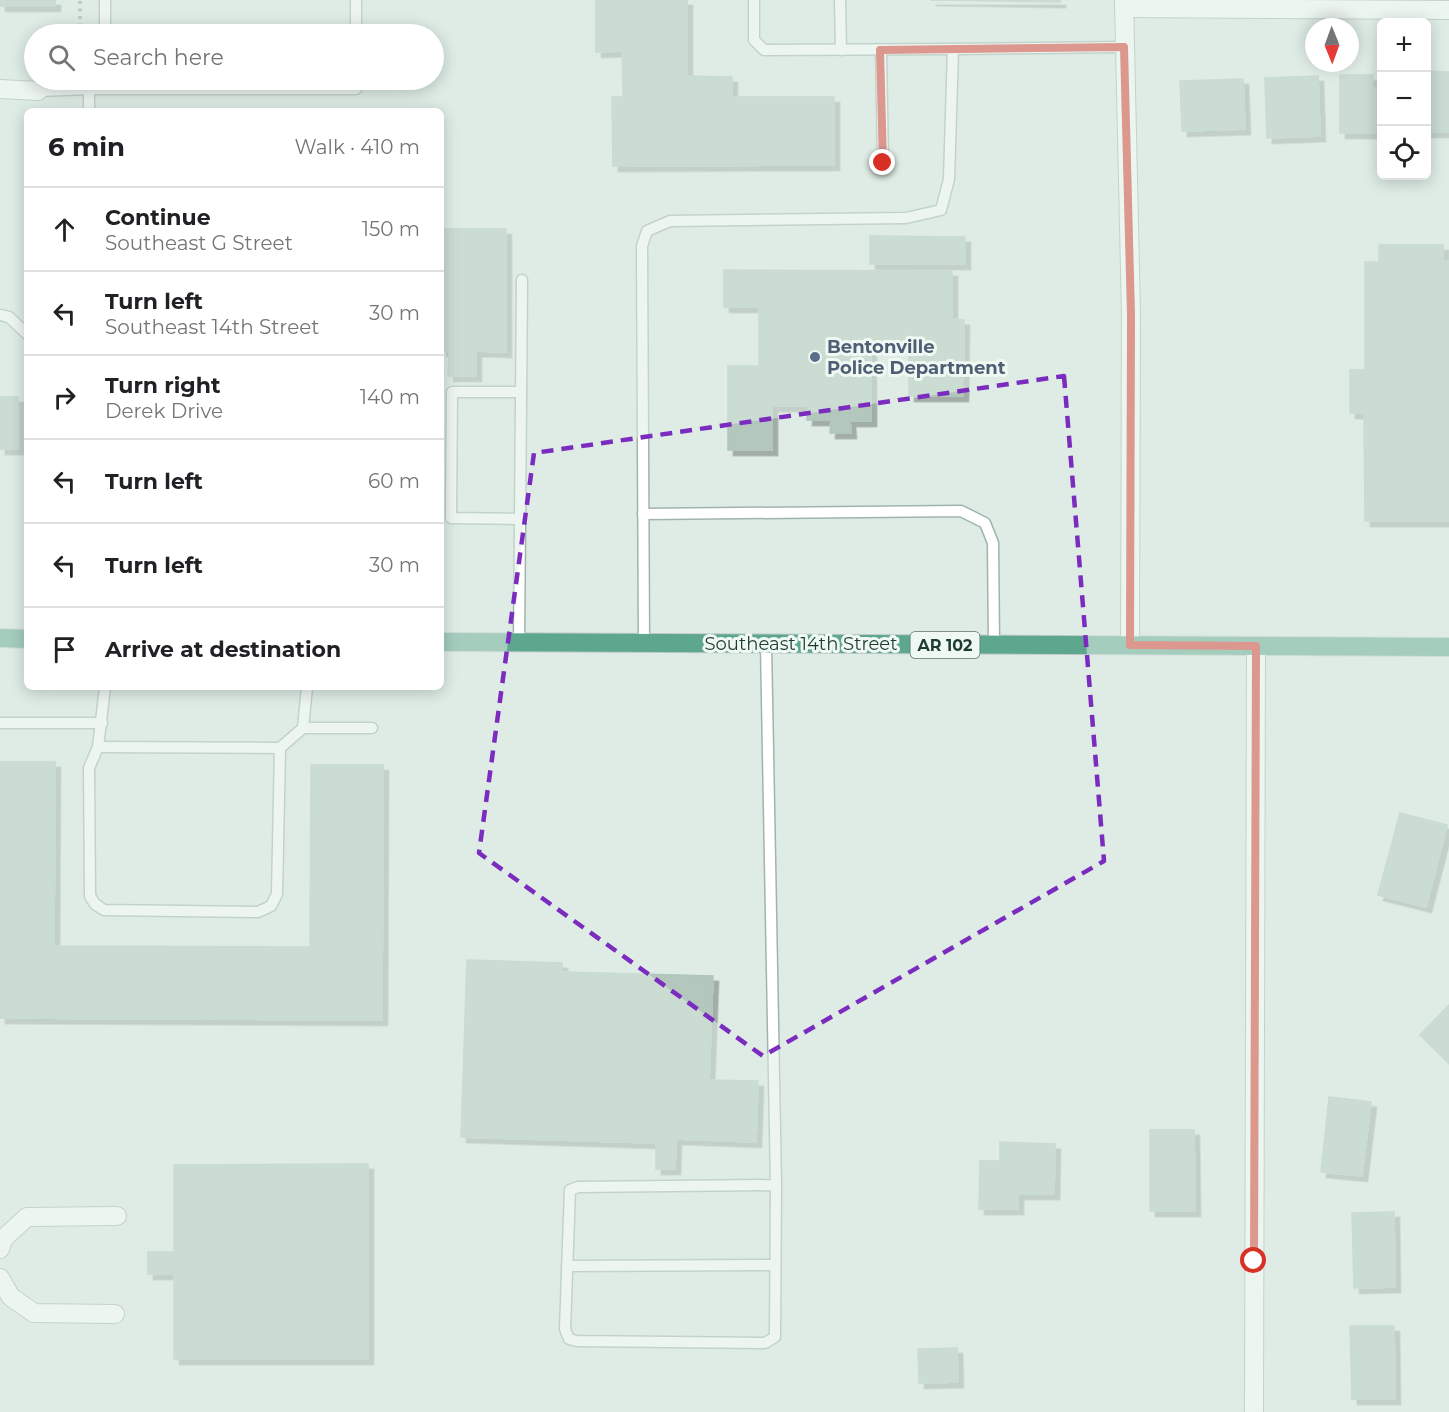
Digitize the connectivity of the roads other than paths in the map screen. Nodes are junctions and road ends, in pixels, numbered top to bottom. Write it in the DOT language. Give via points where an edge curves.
graph roads {
  1 [pos="105,0"];
  2 [pos="356,0"];
  3 [pos="754,0"];
  4 [pos="840,0"];
  5 [pos="1124,4"];
  6 [pos="1449,10"];
  7 [pos="105,24"];
  8 [pos="356,24"];
  9 [pos="1124,47"];
  10 [pos="953,49"];
  11 [pos="841,50"];
  12 [pos="880,50"];
  13 [pos="0,89"];
  14 [pos="64,90"];
  15 [pos="89,90"];
  16 [pos="38,91"];
  17 [pos="89,108"];
  18 [pos="883,163"];
  19 [pos="522,280"];
  20 [pos="0,315"];
  21 [pos="24,331"];
  22 [pos="521,392"];
  23 [pos="643,514"];
  24 [pos="520,519"];
  25 [pos="0,638"];
  26 [pos="24,639"];
  27 [pos="444,642"];
  28 [pos="519,643"];
  29 [pos="644,644"];
  30 [pos="766,644"];
  31 [pos="994,645"];
  32 [pos="1130,645"];
  33 [pos="1256,646"];
  34 [pos="1449,647"];
  35 [pos="105,690"];
  36 [pos="307,690"];
  37 [pos="0,723"];
  38 [pos="102,723"];
  39 [pos="303,728"];
  40 [pos="372,728"];
  41 [pos="98,747"];
  42 [pos="280,748"];
  43 [pos="776,1185"];
  44 [pos="117,1216"];
  45 [pos="0,1249"];
  46 [pos="775,1265"];
  47 [pos="567,1266"];
  48 [pos="0,1278"];
  49 [pos="115,1314"];
  50 [pos="1254,1412"];
  1 -- 7 [label="lane"];
  2 -- 8 [label="lane"];
  3 -- 11 [label="lane" via="754,40 764,50"];
  4 -- 11 [label="lane"];
  5 -- 6 [label="street"];
  5 -- 9 [label="street"];
  9 -- 10 [label="lane"];
  9 -- 32 [label="street" via="1131,315"];
  10 -- 12 [label="lane"];
  10 -- 23 [label="lane" via="949,179 941,210 906,218 670,221 646,231 642,246"];
  11 -- 12 [label="lane"];
  12 -- 18 [label="lane"];
  13 -- 16 [label="street"];
  14 -- 16 [label="lane"];
  15 -- 17 [label="lane"];
  19 -- 22 [label="lane"];
  20 -- 21 [label="lane" via="9,317"];
  22 -- 24 [label="lane"];
  22 -- 24 [label="lane" via="453,392 451,518"];
  23 -- 29 [label="lane"];
  23 -- 31 [label="lane" via="961,511 985,523 993,543"];
  24 -- 28 [label="lane"];
  25 -- 26 [label="main road"];
  27 -- 28 [label="main road, Southeast 14th Street / AR 102"];
  28 -- 29 [label="main road, Southeast 14th Street / AR 102"];
  29 -- 30 [label="main road, Southeast 14th Street / AR 102"];
  30 -- 31 [label="main road, Southeast 14th Street / AR 102"];
  30 -- 43 [label="lane"];
  31 -- 32 [label="main road, Southeast 14th Street / AR 102"];
  32 -- 33 [label="main road, Southeast 14th Street / AR 102"];
  33 -- 34 [label="main road, Southeast 14th Street / AR 102"];
  33 -- 50 [label="street"];
  35 -- 38 [label="lane"];
  36 -- 39 [label="lane"];
  37 -- 38 [label="lane"];
  38 -- 41 [label="lane"];
  39 -- 40 [label="lane"];
  39 -- 42 [label="lane"];
  41 -- 42 [label="lane"];
  41 -- 42 [label="lane" via="89,768 90,896 95,904 104,910 246,912 271,906 277,894"];
  43 -- 46 [label="lane"];
  43 -- 47 [label="lane" via="578,1187 570,1191"];
  44 -- 45 [label="street" via="27,1216 4,1238"];
  46 -- 47 [label="lane"];
  46 -- 47 [label="lane" via="774,1336 765,1343 569,1339 565,1329"];
  48 -- 49 [label="street" via="11,1297 34,1312"];
}
